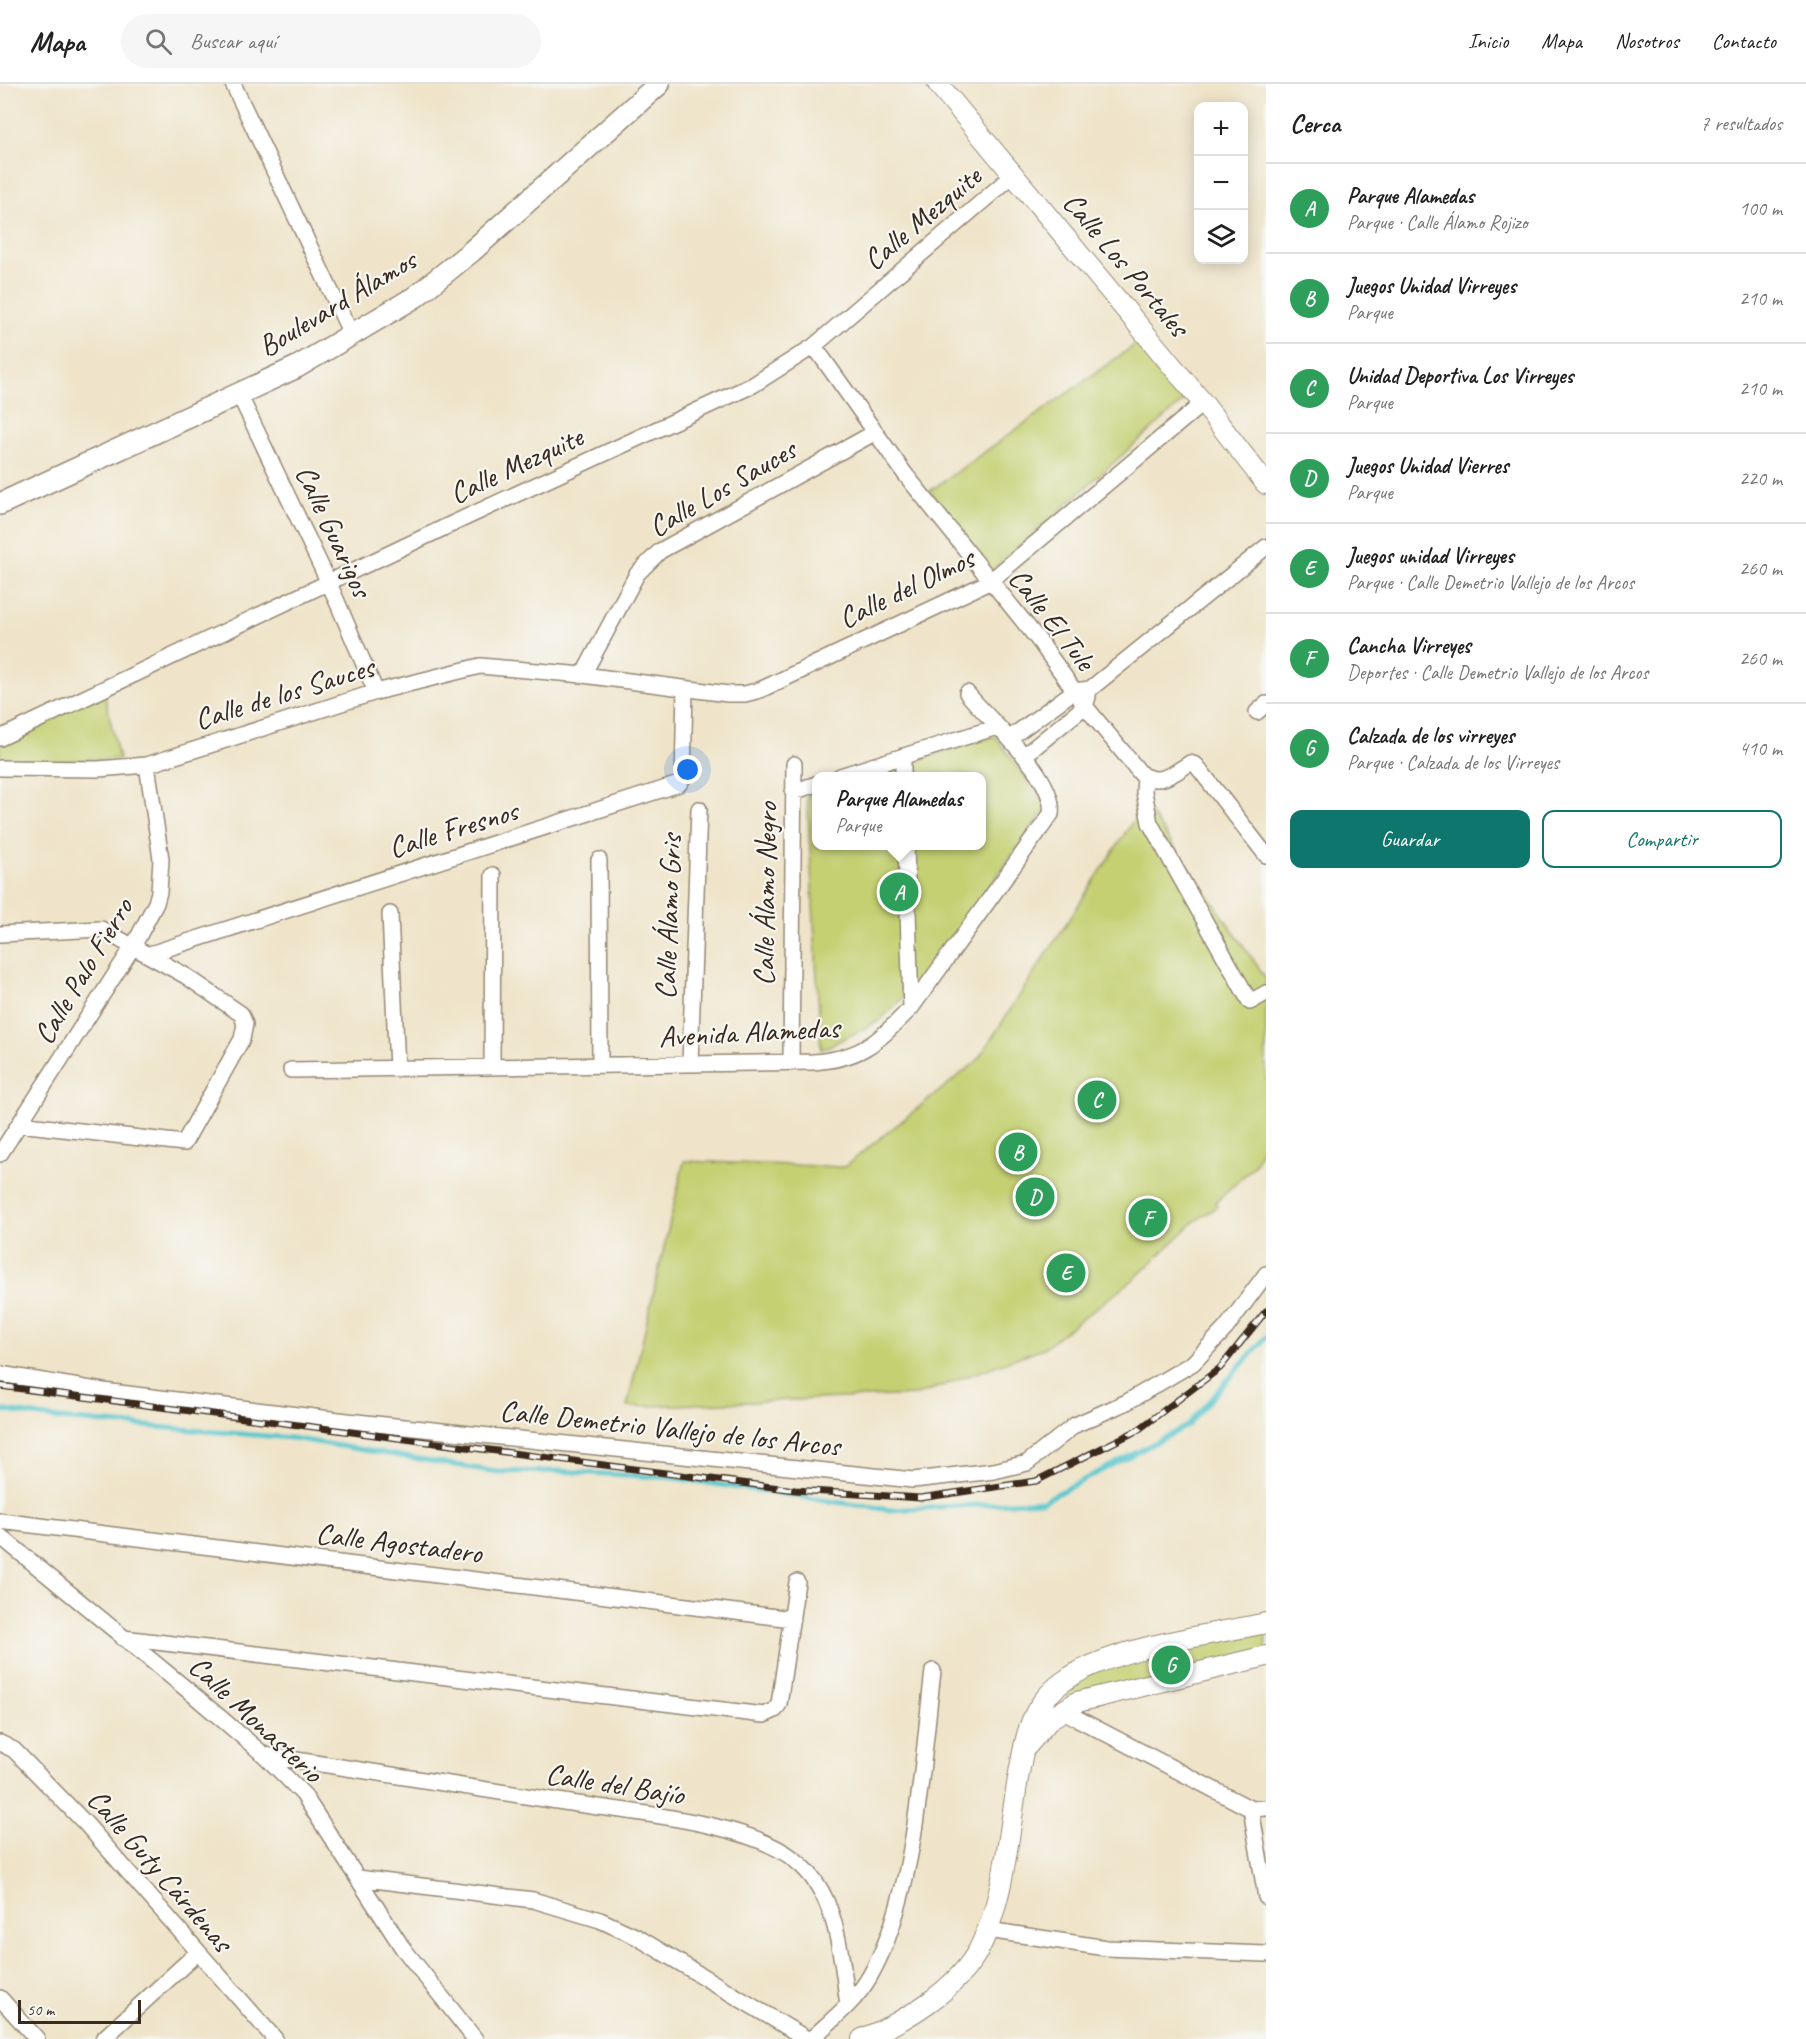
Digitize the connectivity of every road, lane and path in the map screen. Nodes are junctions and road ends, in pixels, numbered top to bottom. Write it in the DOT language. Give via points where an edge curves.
graph roads {
  1 [pos="233,84"];
  2 [pos="659,84"];
  3 [pos="938,84"];
  4 [pos="1013,175"];
  5 [pos="352,336"];
  6 [pos="814,346"];
  7 [pos="239,394"];
  8 [pos="1203,403"];
  9 [pos="874,433"];
  10 [pos="1266,484"];
  11 [pos="0,504"];
  12 [pos="1266,548"];
  13 [pos="989,582"];
  14 [pos="329,583"];
  15 [pos="583,675"];
  16 [pos="685,688"];
  17 [pos="1090,689"];
  18 [pos="1074,691"];
  19 [pos="376,692"];
  20 [pos="968,693"];
  21 [pos="1085,706"];
  22 [pos="997,727"];
  23 [pos="0,738"];
  24 [pos="1010,738"];
  25 [pos="1024,755"];
  26 [pos="903,756"];
  27 [pos="794,764"];
  28 [pos="147,765"];
  29 [pos="0,768"];
  30 [pos="855,772"];
  31 [pos="903,772"];
  32 [pos="1146,777"];
  33 [pos="812,785"];
  34 [pos="794,792"];
  35 [pos="699,809"];
  36 [pos="906,850"];
  37 [pos="1266,855"];
  38 [pos="599,860"];
  39 [pos="493,875"];
  40 [pos="390,914"];
  41 [pos="0,934"];
  42 [pos="134,945"];
  43 [pos="150,954"];
  44 [pos="1266,993"];
  45 [pos="911,1008"];
  46 [pos="791,1061"];
  47 [pos="600,1064"];
  48 [pos="690,1064"];
  49 [pos="492,1067"];
  50 [pos="397,1069"];
  51 [pos="291,1070"];
  52 [pos="19,1124"];
  53 [pos="0,1154"];
  54 [pos="1266,1274"];
  55 [pos="0,1374"];
  56 [pos="0,1521"];
  57 [pos="0,1536"];
  58 [pos="797,1582"];
  59 [pos="792,1619"];
  60 [pos="1266,1623"];
  61 [pos="123,1638"];
  62 [pos="1266,1656"];
  63 [pos="933,1671"];
  64 [pos="1061,1710"];
  65 [pos="0,1743"];
  66 [pos="1023,1750"];
  67 [pos="264,1755"];
  68 [pos="1258,1809"];
  69 [pos="358,1878"];
  70 [pos="1266,1897"];
  71 [pos="988,1930"];
  72 [pos="197,1953"];
  73 [pos="1266,1954"];
  74 [pos="0,1998"];
  75 [pos="848,2005"];
  76 [pos="272,2038"];
  77 [pos="37,2039"];
  78 [pos="103,2039"];
  79 [pos="475,2039"];
  80 [pos="809,2039"];
  81 [pos="862,2039"];
  1 -- 5 [label="street"];
  2 -- 5 [label="main road, Boulevard Álamos" via="464,258 415,297"];
  3 -- 4 [label="street, Calle Los Portales"];
  4 -- 6 [label="street, Calle Mezquite"];
  4 -- 8 [label="street, Calle Los Portales"];
  5 -- 7 [label="main road, Boulevard Álamos"];
  6 -- 9 [label="street, Calle El Tule"];
  6 -- 14 [label="street, Calle Mezquite" via="753,385"];
  7 -- 11 [label="main road, Boulevard Álamos"];
  7 -- 14 [label="street, Calle Guarigos"];
  8 -- 10 [label="street, Calle Los Portales"];
  8 -- 13 [label="street, Calle del Olmos"];
  9 -- 13 [label="street, Calle El Tule"];
  9 -- 15 [label="street, Calle Los Sauces" via="660,551 637,574"];
  12 -- 17 [label="street"];
  13 -- 16 [label="street, Calle del Olmos" via="760,690 728,694"];
  13 -- 18 [label="street, Calle El Tule" via="1040,642"];
  14 -- 19 [label="street, Calle Guarigos"];
  14 -- 23 [label="street, Calle Mezquite"];
  15 -- 16 [label="street, Calle del Olmos"];
  15 -- 19 [label="street, Calle de los Sauces" via="480,666"];
  16 -- 43 [label="street, Calle Fresnos" via="683,778 679,784"];
  17 -- 18 [label="street"];
  17 -- 21 [label="street"];
  18 -- 21 [label="street, Calle El Tule"];
  18 -- 24 [label="street"];
  19 -- 28 [label="street, Calle de los Sauces"];
  20 -- 22 [label="street, Avenida Alamedas"];
  21 -- 25 [label="street"];
  21 -- 32 [label="street, Calle El Tule"];
  22 -- 24 [label="street, Avenida Alamedas"];
  22 -- 26 [label="street"];
  24 -- 25 [label="street, Avenida Alamedas"];
  25 -- 45 [label="street, Avenida Alamedas" via="1051,798 1051,814"];
  26 -- 30 [label="street"];
  26 -- 31 [label="street"];
  27 -- 34 [label="street, Calle Álamo Negro"];
  28 -- 29 [label="street, Calle de los Sauces"];
  28 -- 42 [label="street, Calle Palo Fierro" via="161,859 160,877 156,903"];
  32 -- 37 [label="street" via="1159,780 1190,763 1196,765"];
  32 -- 44 [label="street" via="1144,792 1150,824 1250,1002"];
  33 -- 34 [label="street"];
  34 -- 46 [label="street, Calle Álamo Negro"];
  35 -- 48 [label="street, Calle Álamo Gris"];
  36 -- 45 [label="street"];
  38 -- 47 [label="street"];
  39 -- 49 [label="street"];
  40 -- 50 [label="street"];
  41 -- 42 [label="street" via="101,929"];
  42 -- 43 [label="street"];
  42 -- 52 [label="street, Calle Palo Fierro"];
  43 -- 52 [label="street" via="227,1003 241,1014 245,1024 242,1039 184,1143"];
  45 -- 46 [label="street, Avenida Alamedas" via="852,1057"];
  46 -- 48 [label="street, Avenida Alamedas"];
  47 -- 48 [label="street, Avenida Alamedas"];
  47 -- 49 [label="street, Avenida Alamedas"];
  49 -- 50 [label="street, Avenida Alamedas"];
  50 -- 51 [label="street, Avenida Alamedas"];
  52 -- 53 [label="street, Calle Palo Fierro"];
  54 -- 55 [label="street, Calle Demetrio Vallejo de los Arcos" via="1226,1328 1193,1363 1127,1402 1075,1425 1028,1463 913,1480 347,1421 103,1391"];
  56 -- 59 [label="street, Calle Agostadero"];
  57 -- 61 [label="street, Calle Monasterio"];
  58 -- 59 [label="street"];
  59 -- 61 [label="street" via="779,1704 764,1715"];
  60 -- 66 [label="street" via="1125,1654 1071,1676 1039,1704"];
  61 -- 67 [label="street, Calle Monasterio"];
  62 -- 64 [label="street" via="1077,1702"];
  63 -- 75 [label="street" via="914,1831 897,1908 871,1976"];
  64 -- 66 [label="street"];
  64 -- 68 [label="street"];
  65 -- 72 [label="street, Calle Guty Cárdenas" via="14,1750 86,1824"];
  66 -- 71 [label="street"];
  67 -- 69 [label="street, Calle Monasterio" via="309,1803"];
  67 -- 75 [label="street, Calle del Bajío" via="656,1816 742,1834 774,1846 797,1861 824,1897 841,1952"];
  68 -- 70 [label="street"];
  69 -- 79 [label="street, Calle Monasterio" via="402,1947"];
  69 -- 80 [label="street" via="533,1900 600,1920 637,1937"];
  71 -- 73 [label="street" via="1106,1948"];
  71 -- 81 [label="street" via="968,1965 950,1984 904,2017"];
  72 -- 76 [label="street, Calle Guty Cárdenas"];
  72 -- 78 [label="street"];
  74 -- 77 [label="street"];
  75 -- 80 [label="street"];
}
